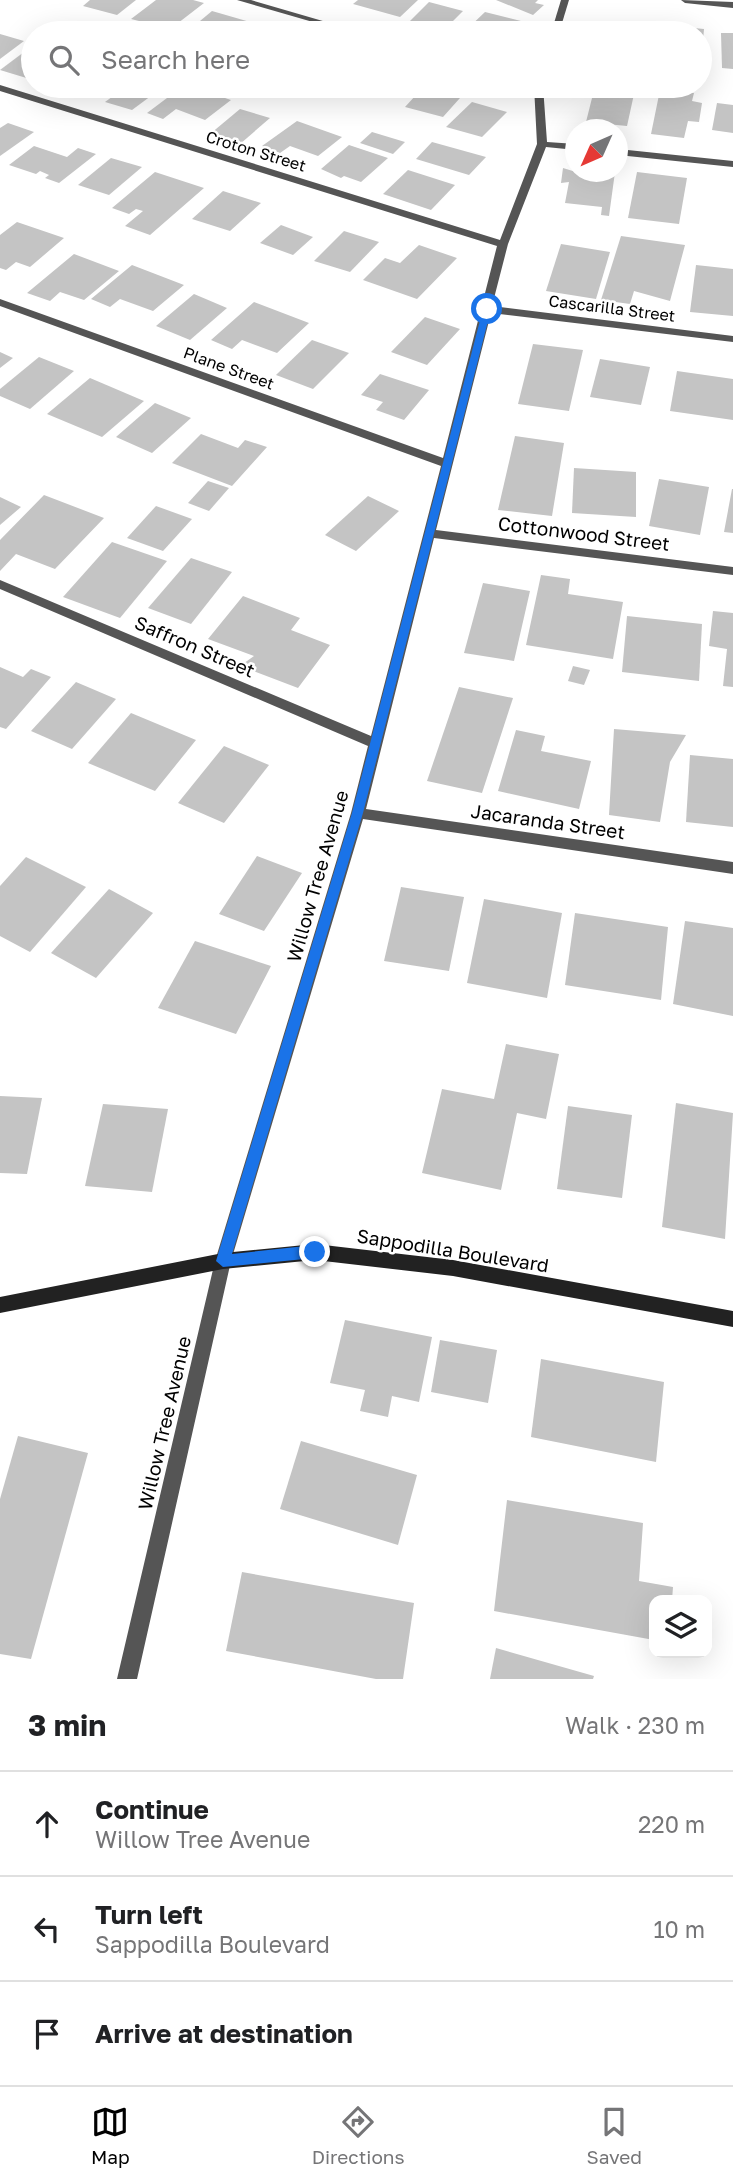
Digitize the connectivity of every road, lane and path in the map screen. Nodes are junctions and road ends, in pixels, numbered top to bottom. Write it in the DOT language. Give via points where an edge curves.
graph roads {
  1 [pos="241,0"];
  2 [pos="565,0"];
  3 [pos="685,0"];
  4 [pos="733,5"];
  5 [pos="317,21"];
  6 [pos="559,21"];
  7 [pos="0,88"];
  8 [pos="21,95"];
  9 [pos="32,98"];
  10 [pos="540,98"];
  11 [pos="542,144"];
  12 [pos="565,146"];
  13 [pos="628,153"];
  14 [pos="733,164"];
  15 [pos="503,244"];
  16 [pos="0,302"];
  17 [pos="487,309"];
  18 [pos="733,339"];
  19 [pos="447,464"];
  20 [pos="430,533"];
  21 [pos="733,571"];
  22 [pos="0,584"];
  23 [pos="376,744"];
  24 [pos="358,813"];
  25 [pos="733,868"];
  26 [pos="223,1261"];
  27 [pos="0,1305"];
  28 [pos="733,1319"];
  29 [pos="127,1679"];
  1 -- 5 [label="street"];
  2 -- 6 [label="street"];
  3 -- 4 [label="street"];
  7 -- 8 [label="street, Croton Street"];
  9 -- 15 [label="street, Croton Street"];
  10 -- 11 [label="street, Willow Tree Avenue"];
  11 -- 12 [label="street"];
  11 -- 15 [label="street, Willow Tree Avenue"];
  13 -- 14 [label="street"];
  15 -- 17 [label="street, Willow Tree Avenue"];
  16 -- 19 [label="street, Plane Street"];
  17 -- 18 [label="street, Cascarilla Street"];
  17 -- 19 [label="street, Willow Tree Avenue"];
  19 -- 20 [label="street, Willow Tree Avenue"];
  20 -- 21 [label="street, Cottonwood Street"];
  20 -- 23 [label="street, Willow Tree Avenue"];
  22 -- 23 [label="street, Saffron Street"];
  23 -- 24 [label="street, Willow Tree Avenue"];
  24 -- 25 [label="street, Jacaranda Street"];
  24 -- 26 [label="street, Willow Tree Avenue"];
  26 -- 27 [label="street, Sappodilla Boulevard"];
  26 -- 28 [label="street, Sappodilla Boulevard" via="315,1252 453,1268"];
  26 -- 29 [label="street, Willow Tree Avenue"];
}
